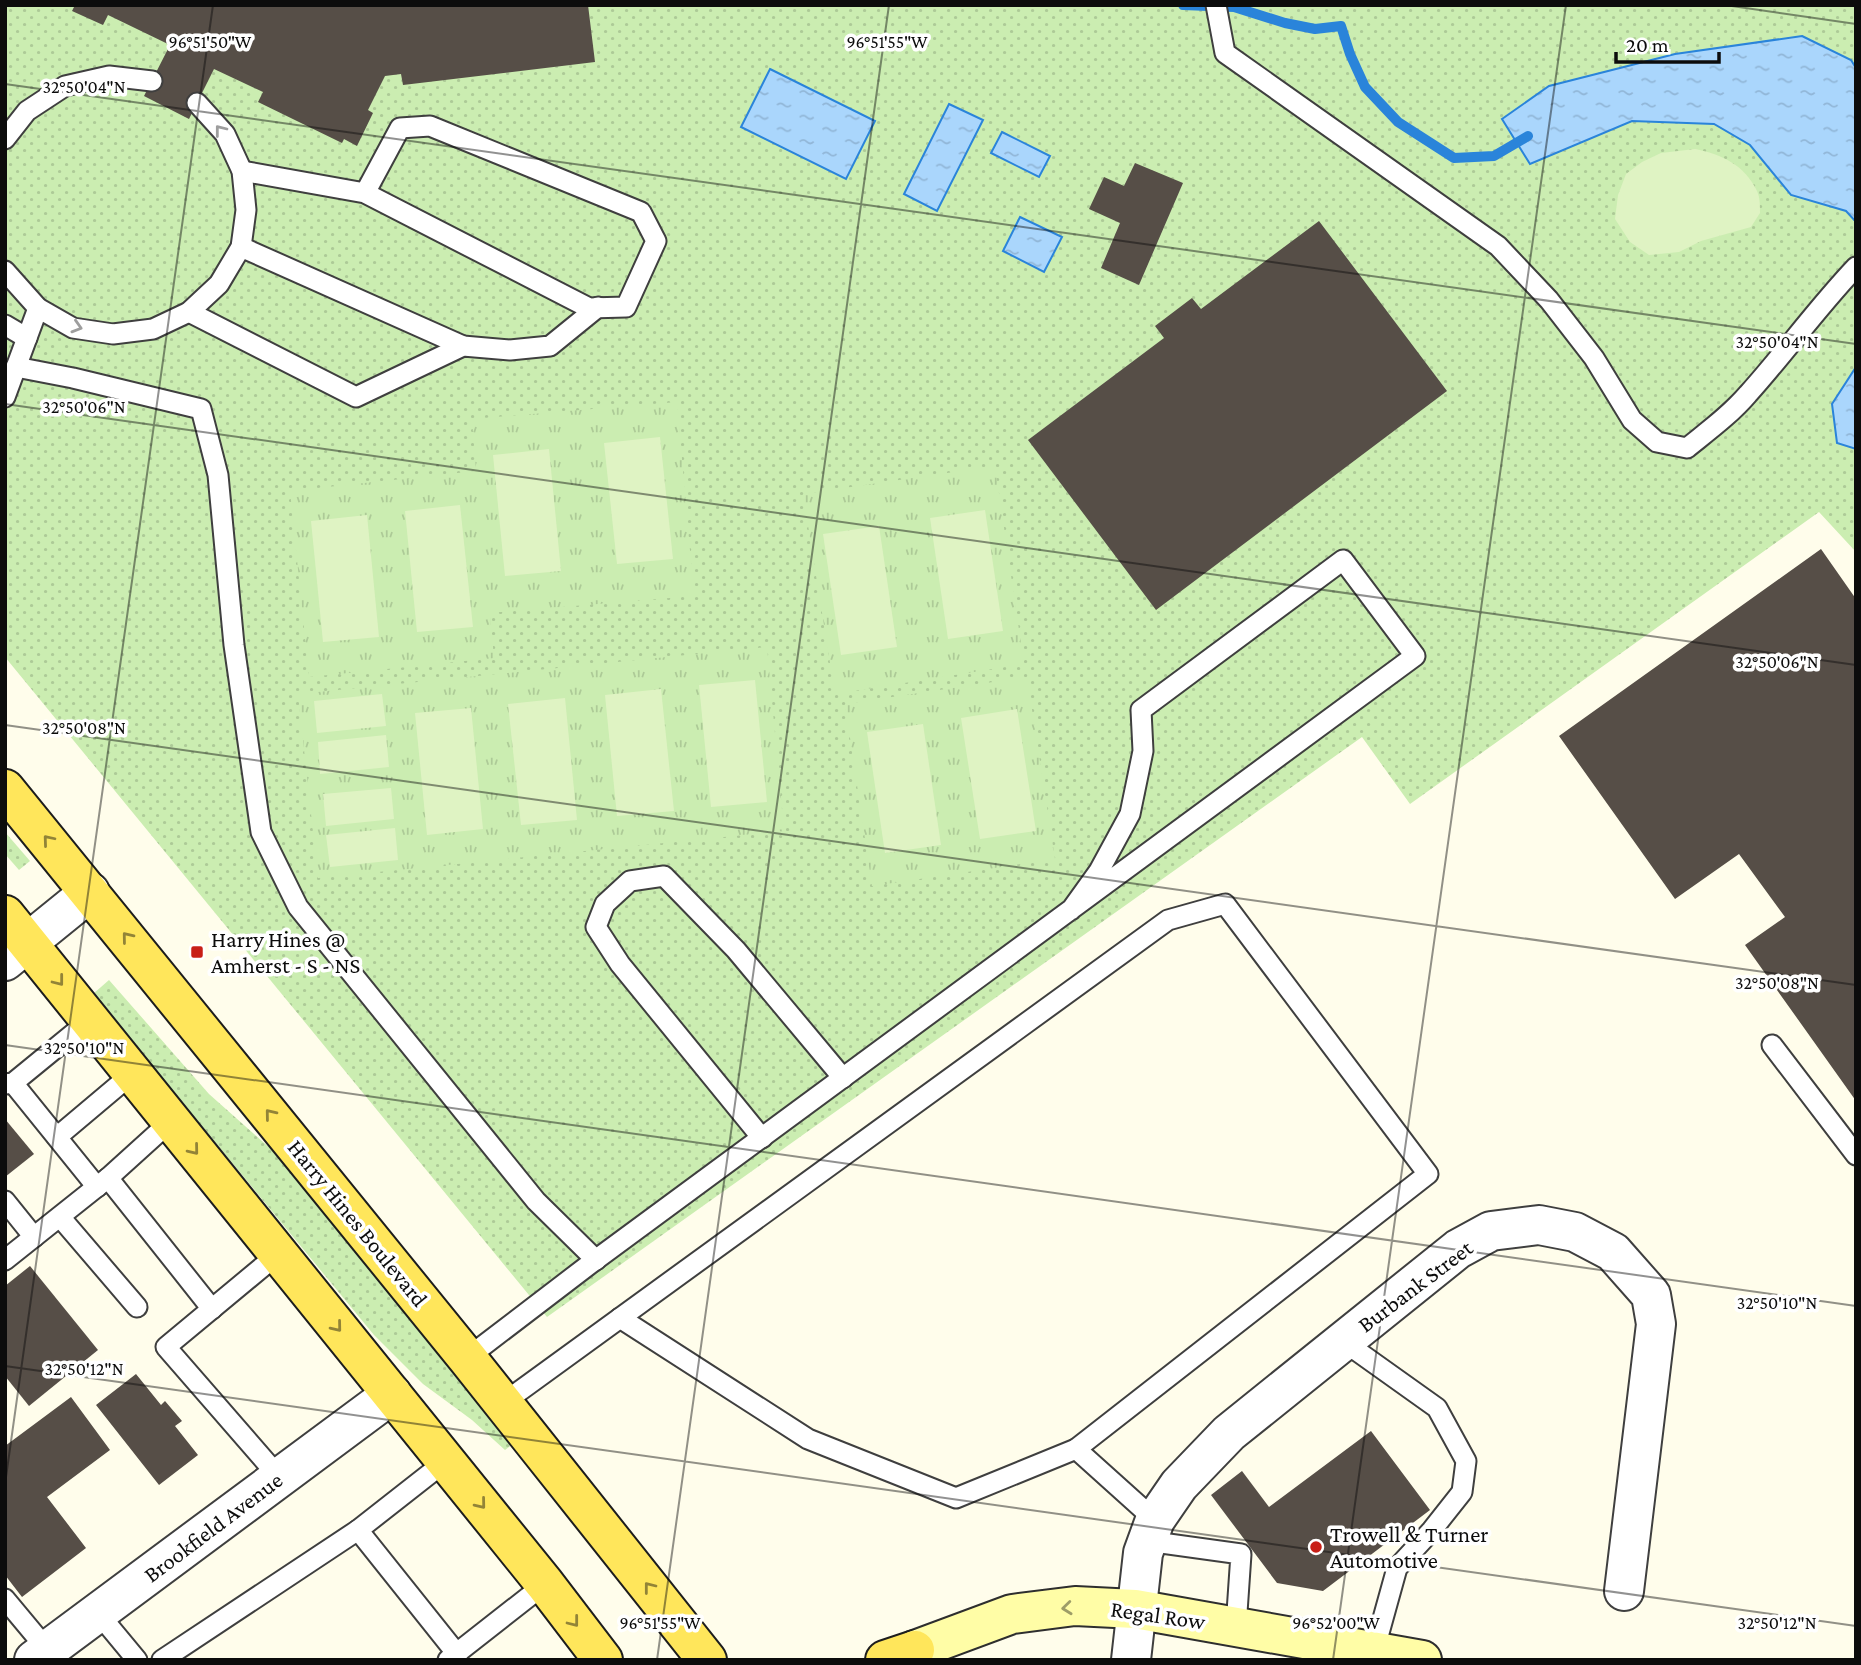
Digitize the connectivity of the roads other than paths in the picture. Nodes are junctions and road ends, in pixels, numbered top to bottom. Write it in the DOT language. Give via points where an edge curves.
graph roads {
  1 [pos="1216,5"];
  2 [pos="152,81"];
  3 [pos="197,103"];
  4 [pos="5,139"];
  5 [pos="242,171"];
  6 [pos="365,193"];
  7 [pos="241,247"];
  8 [pos="1856,267"];
  9 [pos="5,271"];
  10 [pos="598,307"];
  11 [pos="38,308"];
  12 [pos="190,312"];
  13 [pos="5,325"];
  14 [pos="27,338"];
  15 [pos="463,346"];
  16 [pos="16,367"];
  17 [pos="5,397"];
  18 [pos="5,789"];
  19 [pos="90,892"];
  20 [pos="1071,910"];
  21 [pos="13,939"];
  22 [pos="90,1020"];
  23 [pos="1772,1045"];
  24 [pos="133,1073"];
  25 [pos="843,1078"];
  26 [pos="9,1084"];
  27 [pos="171,1121"];
  28 [pos="57,1137"];
  29 [pos="762,1138"];
  30 [pos="1856,1155"];
  31 [pos="103,1183"];
  32 [pos="5,1201"];
  33 [pos="60,1217"];
  34 [pos="34,1237"];
  35 [pos="278,1254"];
  36 [pos="5,1260"];
  37 [pos="596,1260"];
  38 [pos="137,1307"];
  39 [pos="212,1309"];
  40 [pos="620,1318"];
  41 [pos="1343,1341"];
  42 [pos="467,1358"];
  43 [pos="391,1394"];
  44 [pos="503,1403"];
  45 [pos="1076,1449"];
  46 [pos="446,1461"];
  47 [pos="279,1477"];
  48 [pos="358,1530"];
  49 [pos="1151,1530"];
  50 [pos="545,1584"];
  51 [pos="1624,1591"];
  52 [pos="5,1600"];
  53 [pos="1135,1609"];
  54 [pos="98,1613"];
  55 [pos="1236,1627"];
  56 [pos="698,1648"];
  57 [pos="1374,1651"];
  58 [pos="46,1656"];
  59 [pos="900,1657"];
  60 [pos="454,1658"];
  61 [pos="137,1660"];
  62 [pos="162,1660"];
  63 [pos="603,1660"];
  64 [pos="739,1660"];
  65 [pos="1131,1660"];
  66 [pos="1422,1660"];
  1 -- 8 [label="lane" via="1225,53 1498,246 1549,300 1594,358 1632,420 1657,442 1686,447 1714,426 1746,396"];
  2 -- 4 [label="lane" via="109,76 65,86 27,110"];
  5 -- 3 [label="lane, one-way" via="225,134"];
  5 -- 6 [label="lane"];
  5 -- 7 [label="lane" via="246,211"];
  6 -- 10 [label="lane" via="589,308"];
  6 -- 10 [label="lane" via="400,128 430,126 641,212 656,241 626,307"];
  7 -- 12 [label="lane" via="219,285"];
  7 -- 15 [label="lane"];
  9 -- 11 [label="lane"];
  10 -- 15 [label="lane" via="550,346 510,350"];
  11 -- 12 [label="lane, one-way" via="73,328 113,334 153,330"];
  11 -- 14 [label="lane"];
  12 -- 15 [label="lane" via="356,397"];
  13 -- 14 [label="lane"];
  14 -- 16 [label="lane"];
  16 -- 17 [label="lane"];
  16 -- 37 [label="lane" via="201,410 218,475 234,645 261,832 298,906 536,1201"];
  19 -- 18 [label="main road, Harry Hines Boulevard, one-way"];
  19 -- 21 [label="street"];
  42 -- 19 [label="main road, Harry Hines Boulevard, one-way"];
  20 -- 20 [label="lane" via="1099,871 1129,814 1143,751 1141,710 1343,560 1415,656"];
  20 -- 25 [label="lane"];
  21 -- 22 [label="main road, one-way"];
  22 -- 24 [label="main road"];
  22 -- 26 [label="lane"];
  23 -- 30 [label="lane"];
  24 -- 27 [label="main road"];
  24 -- 28 [label="lane"];
  25 -- 29 [label="lane"];
  25 -- 29 [label="lane" via="736,950 664,876 630,881 605,904 596,927 620,964"];
  26 -- 28 [label="lane"];
  27 -- 31 [label="lane"];
  27 -- 35 [label="main road, one-way"];
  28 -- 31 [label="lane"];
  29 -- 37 [label="lane"];
  31 -- 33 [label="lane"];
  31 -- 39 [label="lane"];
  32 -- 34 [label="lane"];
  33 -- 34 [label="lane"];
  33 -- 38 [label="lane"];
  34 -- 36 [label="lane"];
  35 -- 39 [label="lane"];
  35 -- 43 [label="main road, one-way"];
  37 -- 42 [label="lane"];
  39 -- 47 [label="lane" via="166,1347"];
  40 -- 44 [label="lane"];
  40 -- 45 [label="lane" via="808,1439 956,1498"];
  40 -- 45 [label="lane" via="1168,920 1226,904 1428,1174"];
  41 -- 49 [label="street, Burbank Street" via="1229,1433 1179,1485"];
  41 -- 51 [label="street, Burbank Street" via="1458,1249 1491,1231 1539,1225 1575,1232 1613,1252 1651,1295 1656,1324"];
  41 -- 57 [label="lane" via="1437,1408 1466,1461 1462,1492 1397,1567"];
  42 -- 44 [label="main road, Harry Hines Boulevard"];
  43 -- 46 [label="main road"];
  43 -- 47 [label="street, Brookfield Avenue"];
  56 -- 44 [label="main road, Harry Hines Boulevard, one-way"];
  45 -- 49 [label="lane"];
  46 -- 48 [label="lane"];
  46 -- 50 [label="main road, one-way"];
  47 -- 54 [label="street, Brookfield Avenue"];
  48 -- 60 [label="lane"];
  48 -- 62 [label="lane"];
  49 -- 53 [label="street, Burbank Street"];
  49 -- 55 [label="lane" via="1241,1554"];
  50 -- 60 [label="lane"];
  50 -- 63 [label="main road, one-way"];
  52 -- 58 [label="lane"];
  53 -- 55 [label="main road, Regal Row"];
  53 -- 59 [label="main road, Regal Row, one-way" via="1075,1606 1012,1614"];
  53 -- 65 [label="street, Burbank Street"];
  54 -- 58 [label="street, Brookfield Avenue"];
  54 -- 61 [label="lane"];
  55 -- 57 [label="main road, Regal Row"];
  56 -- 64 [label="main road"];
  57 -- 66 [label="main road, Regal Row"];
}
